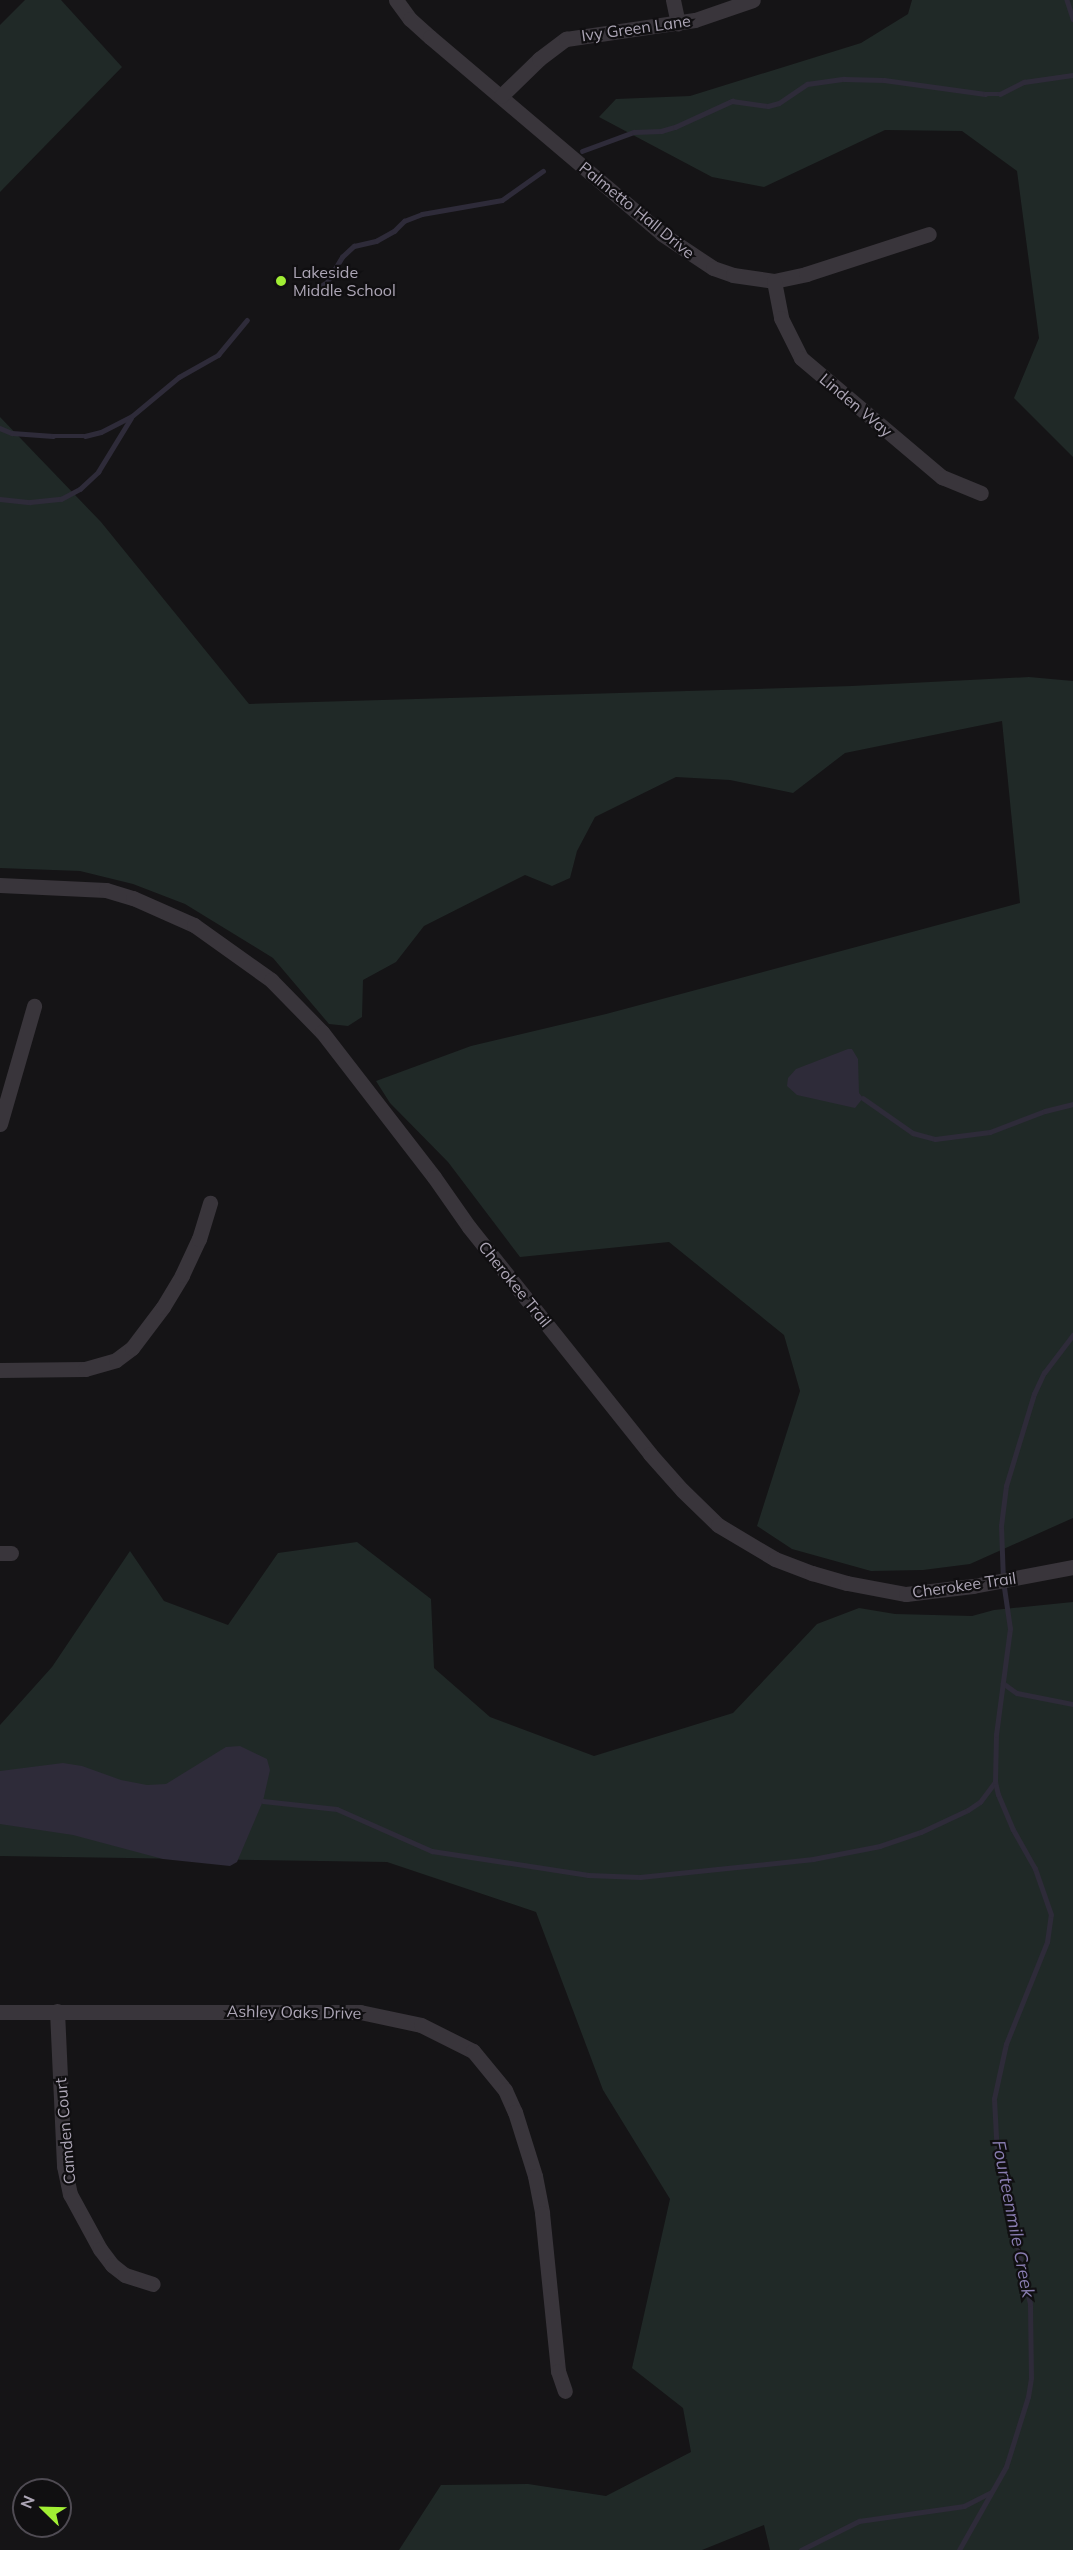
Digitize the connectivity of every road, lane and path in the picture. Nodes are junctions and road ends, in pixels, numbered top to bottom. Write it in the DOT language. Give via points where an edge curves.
graph roads {
  1 [pos="396,0"];
  2 [pos="673,0"];
  3 [pos="753,0"];
  4 [pos="678,23"];
  5 [pos="501,96"];
  6 [pos="929,234"];
  7 [pos="774,281"];
  8 [pos="981,493"];
  9 [pos="0,885"];
  10 [pos="34,1006"];
  11 [pos="0,1124"];
  12 [pos="210,1203"];
  13 [pos="0,1370"];
  14 [pos="1073,1567"];
  15 [pos="57,2011"];
  16 [pos="0,2012"];
  17 [pos="153,2284"];
  18 [pos="565,2391"];
  1 -- 5 [label="street, Palmetto Hall Drive" via="423,31"];
  2 -- 4 [label="street"];
  3 -- 4 [label="street, Ivy Green Lane" via="715,15"];
  4 -- 5 [label="street, Ivy Green Lane" via="566,39"];
  5 -- 7 [label="street, Palmetto Hall Drive" via="694,258 733,275"];
  6 -- 7 [label="street, Palmetto Hall Drive"];
  7 -- 8 [label="street, Linden Way" via="781,318 801,357 942,477"];
  9 -- 14 [label="street, Cherokee Trail" via="106,890 133,898 178,915 272,980 321,1032 469,1227 650,1454 718,1525 775,1558 847,1583 906,1594"];
  10 -- 11 [label="street"];
  12 -- 13 [label="street" via="182,1275 132,1348 116,1360 85,1369"];
  15 -- 16 [label="street, Ashley Oaks Drive"];
  15 -- 17 [label="street, Camden Court" via="64,2166 70,2194 112,2265 125,2275"];
  15 -- 18 [label="street, Ashley Oaks Drive" via="360,2012 421,2025 473,2051 505,2090 535,2176 558,2371"];
}
